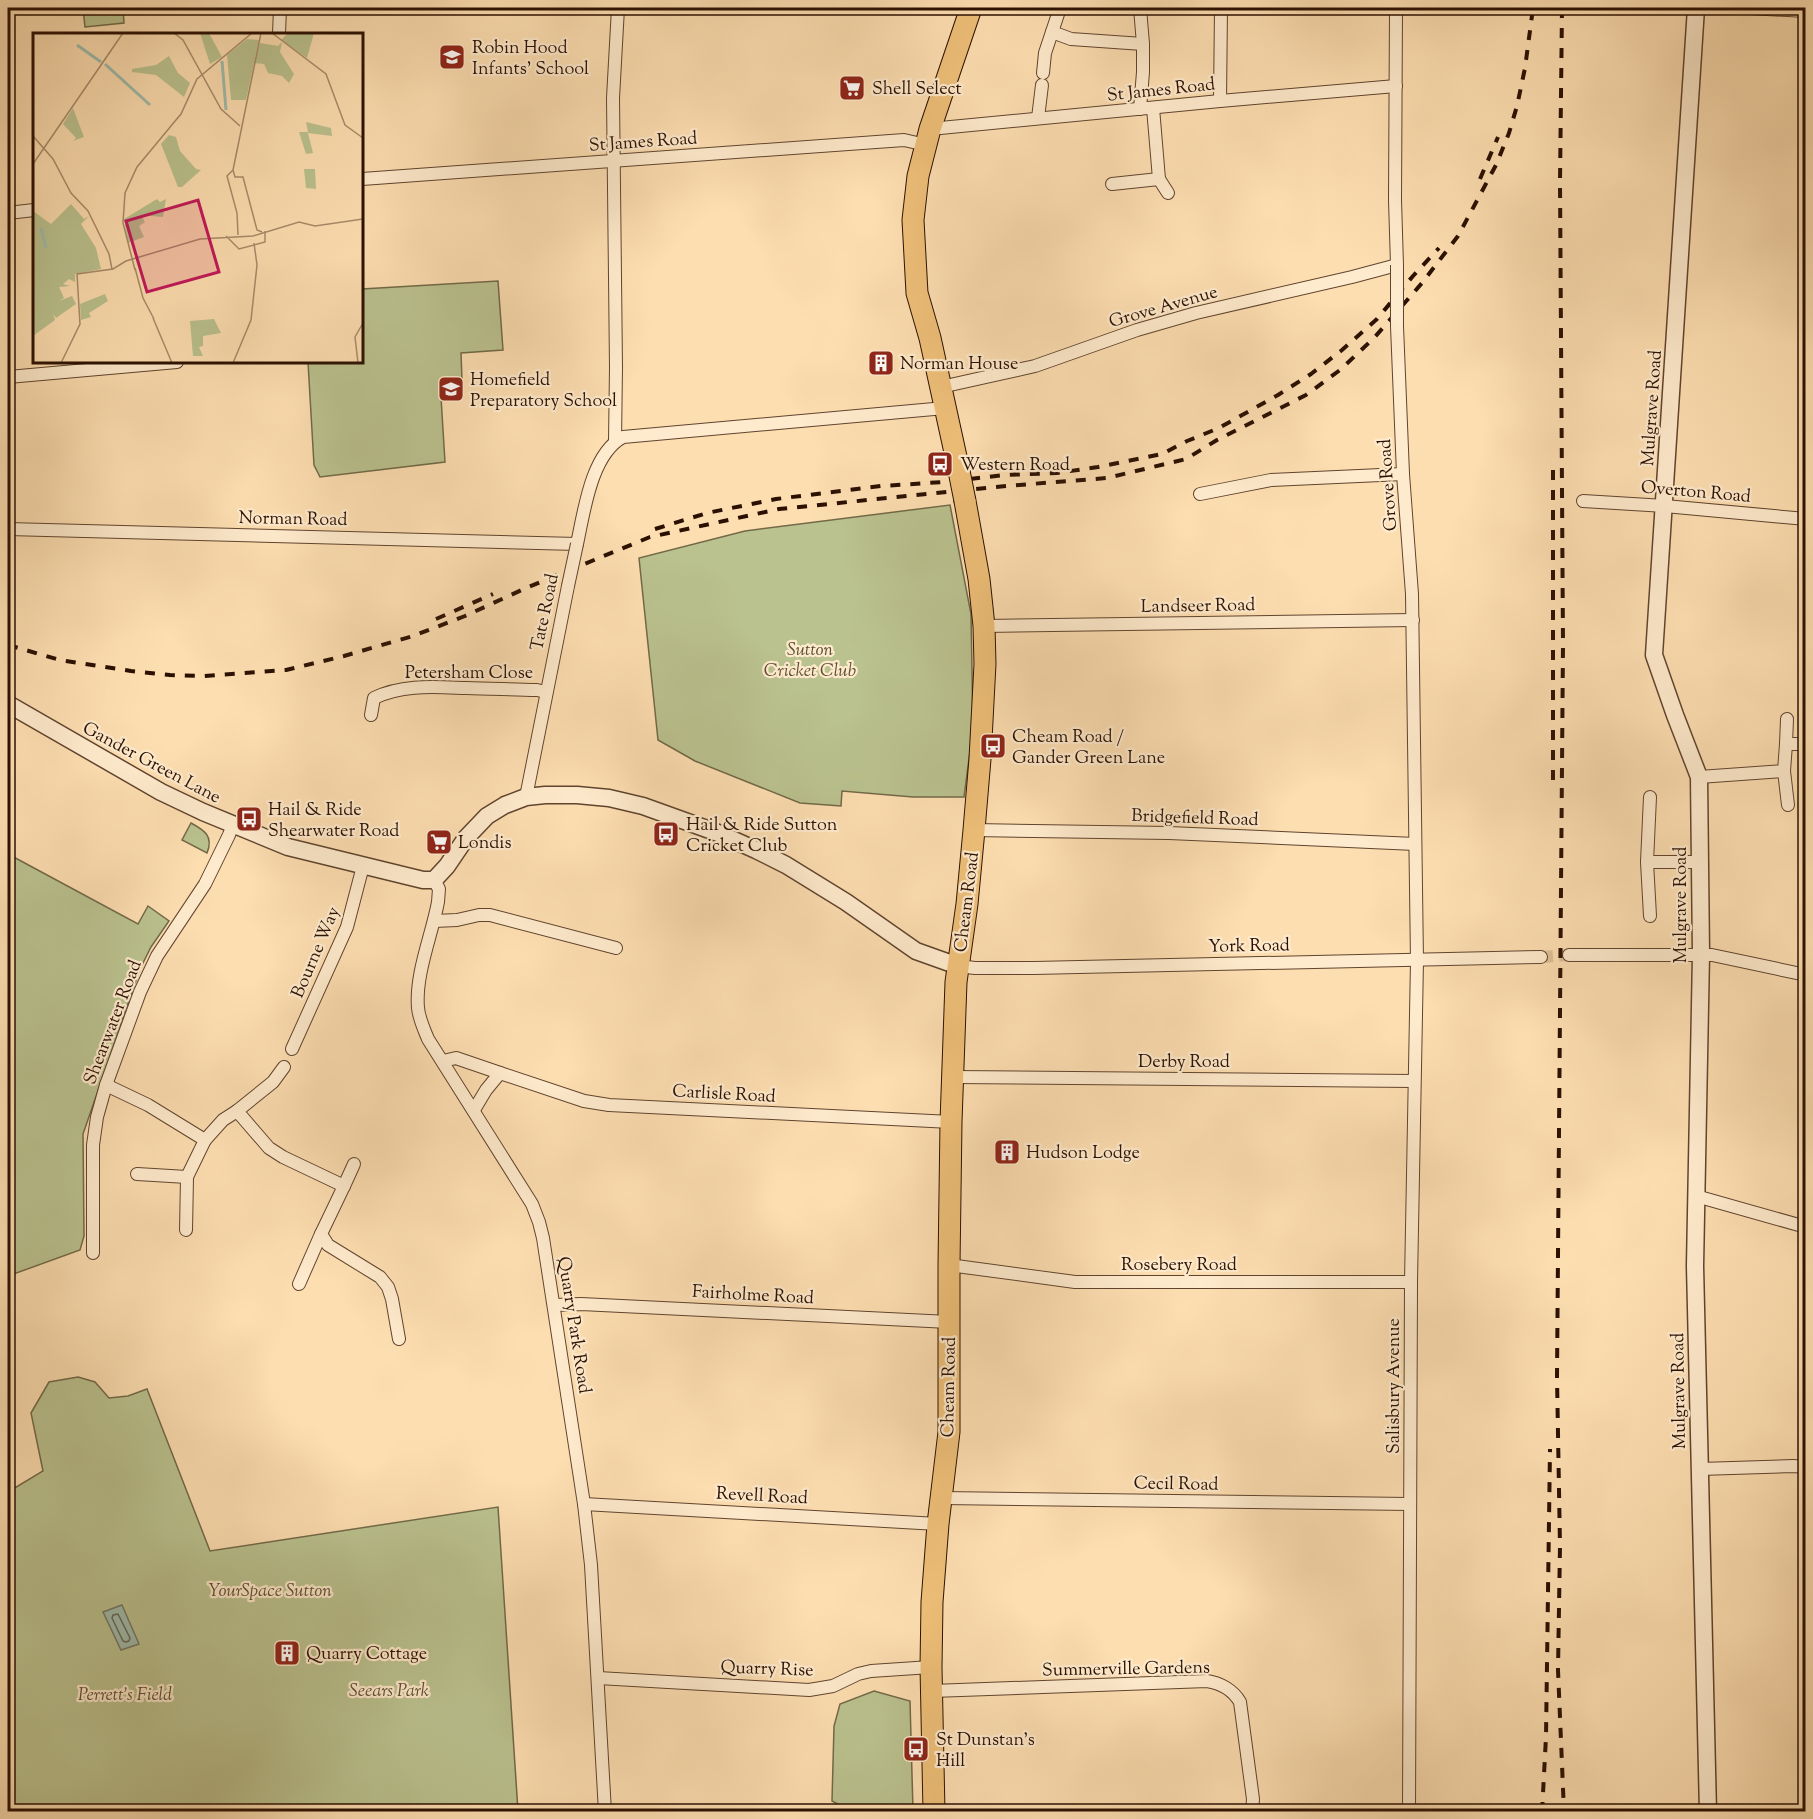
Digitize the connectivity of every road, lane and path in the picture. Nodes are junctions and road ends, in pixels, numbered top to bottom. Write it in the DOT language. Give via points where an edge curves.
graph roads {
  1 [pos="280,8"];
  2 [pos="618,8"];
  3 [pos="971,8"];
  4 [pos="1060,8"];
  5 [pos="1140,8"];
  6 [pos="1221,8"];
  7 [pos="1396,8"];
  8 [pos="1696,8"];
  9 [pos="1749,8"];
  10 [pos="1806,11"];
  11 [pos="279,33"];
  12 [pos="1052,33"];
  13 [pos="1143,44"];
  14 [pos="1396,86"];
  15 [pos="1220,101"];
  16 [pos="1146,109"];
  17 [pos="1038,118"];
  18 [pos="928,137"];
  19 [pos="614,160"];
  20 [pos="363,179"];
  21 [pos="1159,179"];
  22 [pos="1112,184"];
  23 [pos="1168,193"];
  24 [pos="33,210"];
  25 [pos="8,213"];
  26 [pos="1397,265"];
  27 [pos="166,363"];
  28 [pos="8,377"];
  29 [pos="943,398"];
  30 [pos="615,441"];
  31 [pos="1403,474"];
  32 [pos="1200,494"];
  33 [pos="1582,501"];
  34 [pos="1665,506"];
  35 [pos="1806,519"];
  36 [pos="8,529"];
  37 [pos="577,544"];
  38 [pos="1413,620"];
  39 [pos="984,626"];
  40 [pos="546,692"];
  41 [pos="8,704"];
  42 [pos="371,715"];
  43 [pos="1787,719"];
  44 [pos="1786,744"];
  45 [pos="1806,744"];
  46 [pos="1784,771"];
  47 [pos="1699,777"];
  48 [pos="1650,796"];
  49 [pos="526,797"];
  50 [pos="1788,805"];
  51 [pos="233,824"];
  52 [pos="974,830"];
  53 [pos="1415,844"];
  54 [pos="1647,862"];
  55 [pos="1700,862"];
  56 [pos="363,866"];
  57 [pos="434,880"];
  58 [pos="1650,916"];
  59 [pos="434,921"];
  60 [pos="616,948"];
  61 [pos="1701,954"];
  62 [pos="1569,955"];
  63 [pos="1541,957"];
  64 [pos="1417,961"];
  65 [pos="958,966"];
  66 [pos="1806,975"];
  67 [pos="292,1049"];
  68 [pos="443,1061"];
  69 [pos="284,1067"];
  70 [pos="500,1073"];
  71 [pos="953,1077"];
  72 [pos="1414,1081"];
  73 [pos="106,1085"];
  74 [pos="474,1110"];
  75 [pos="237,1111"];
  76 [pos="951,1122"];
  77 [pos="205,1140"];
  78 [pos="354,1164"];
  79 [pos="137,1174"];
  80 [pos="187,1178"];
  81 [pos="344,1186"];
  82 [pos="1696,1196"];
  83 [pos="1806,1227"];
  84 [pos="186,1230"];
  85 [pos="321,1234"];
  86 [pos="93,1253"];
  87 [pos="948,1265"];
  88 [pos="1412,1282"];
  89 [pos="299,1284"];
  90 [pos="555,1305"];
  91 [pos="949,1322"];
  92 [pos="398,1334"];
  93 [pos="1806,1467"];
  94 [pos="1700,1469"];
  95 [pos="942,1498"];
  96 [pos="584,1504"];
  97 [pos="1410,1504"];
  98 [pos="938,1524"];
  99 [pos="931,1667"];
  100 [pos="598,1678"];
  101 [pos="932,1691"];
  102 [pos="605,1812"];
  103 [pos="934,1812"];
  104 [pos="1252,1812"];
  105 [pos="1408,1812"];
  106 [pos="1708,1812"];
  1 -- 11 [label="street"];
  2 -- 19 [label="street"];
  3 -- 18 [label="highway, Cheam Road"];
  4 -- 12 [label="street"];
  5 -- 13 [label="street"];
  6 -- 15 [label="street"];
  7 -- 14 [label="street, Grove Road"];
  8 -- 34 [label="street, Mulgrave Road"];
  9 -- 10 [label="street"];
  12 -- 13 [label="street" via="1071,39"];
  12 -- 17 [label="street" via="1045,53"];
  13 -- 16 [label="street"];
  14 -- 15 [label="street, St James Road"];
  14 -- 26 [label="street, Grove Road"];
  15 -- 16 [label="street, St James Road"];
  16 -- 17 [label="street, St James Road"];
  16 -- 21 [label="street"];
  17 -- 18 [label="street, St James Road"];
  18 -- 19 [label="street, St James Road"];
  18 -- 29 [label="highway, Cheam Road" via="912,220 917,293"];
  19 -- 20 [label="street, St James Road"];
  19 -- 30 [label="street"];
  21 -- 22 [label="street"];
  21 -- 23 [label="street"];
  24 -- 25 [label="street"];
  26 -- 29 [label="street, Grove Avenue" via="1137,330"];
  26 -- 31 [label="street, Grove Road, bridge"];
  27 -- 28 [label="street"];
  29 -- 30 [label="street"];
  29 -- 39 [label="highway, Cheam Road, bridge" via="975,554"];
  30 -- 37 [label="street, Tate Road" via="593,477"];
  31 -- 32 [label="street" via="1271,480"];
  31 -- 38 [label="street, Grove Road"];
  33 -- 34 [label="street, Overton Road"];
  34 -- 35 [label="street, Overton Road"];
  34 -- 47 [label="street, Mulgrave Road" via="1654,655"];
  36 -- 37 [label="street, Norman Road"];
  37 -- 40 [label="street, Tate Road, bridge"];
  38 -- 39 [label="street, Landseer Road"];
  38 -- 53 [label="street, Grove Road"];
  39 -- 52 [label="highway, Cheam Road"];
  40 -- 42 [label="street, Petersham Close" via="400,689 374,698"];
  40 -- 49 [label="street, Tate Road"];
  41 -- 51 [label="street, Gander Green Lane" via="161,792"];
  43 -- 44 [label="street"];
  44 -- 45 [label="street"];
  44 -- 46 [label="street"];
  46 -- 47 [label="street"];
  46 -- 50 [label="street"];
  47 -- 55 [label="street, Mulgrave Road"];
  48 -- 54 [label="street"];
  49 -- 57 [label="street" via="487,816"];
  49 -- 65 [label="street" via="609,798 718,833 786,865 916,951"];
  51 -- 56 [label="street, Gander Green Lane" via="288,847"];
  51 -- 73 [label="street, Shearwater Road" via="205,884 157,956"];
  52 -- 53 [label="street, Bridgefield Road" via="1169,833"];
  52 -- 65 [label="highway, Cheam Road"];
  53 -- 64 [label="street, Grove Road"];
  54 -- 55 [label="street"];
  54 -- 58 [label="street"];
  55 -- 61 [label="street, Mulgrave Road"];
  56 -- 57 [label="street, Gander Green Lane"];
  56 -- 67 [label="street, Bourne Way" via="347,927"];
  57 -- 59 [label="street, Quarry Park Road" via="439,889"];
  59 -- 60 [label="street" via="490,915"];
  59 -- 68 [label="street, Quarry Park Road" via="418,988 418,1009 422,1025"];
  61 -- 62 [label="street"];
  61 -- 66 [label="street"];
  61 -- 82 [label="street, Mulgrave Road"];
  63 -- 64 [label="street, York Road"];
  64 -- 65 [label="street, York Road"];
  64 -- 72 [label="street, Salisbury Avenue"];
  65 -- 71 [label="highway, Cheam Road"];
  68 -- 70 [label="street, Carlisle Road" via="456,1058"];
  68 -- 74 [label="street, Quarry Park Road"];
  69 -- 75 [label="street" via="273,1082"];
  70 -- 74 [label="street"];
  70 -- 76 [label="street, Carlisle Road" via="584,1101 609,1105"];
  71 -- 72 [label="street, Derby Road"];
  71 -- 76 [label="highway, Cheam Road"];
  72 -- 88 [label="street, Salisbury Avenue"];
  73 -- 77 [label="street"];
  73 -- 86 [label="street, Shearwater Road" via="93,1145"];
  74 -- 90 [label="street, Quarry Park Road" via="532,1204"];
  75 -- 77 [label="street"];
  75 -- 81 [label="street" via="269,1148"];
  76 -- 87 [label="highway, Cheam Road"];
  77 -- 80 [label="street"];
  78 -- 81 [label="street"];
  79 -- 80 [label="street"];
  80 -- 84 [label="street"];
  81 -- 85 [label="street"];
  82 -- 83 [label="street"];
  82 -- 94 [label="street, Mulgrave Road"];
  85 -- 89 [label="street"];
  85 -- 92 [label="street" via="328,1245 380,1277 388,1287"];
  87 -- 88 [label="street, Rosebery Road" via="1076,1282"];
  87 -- 91 [label="highway, Cheam Road"];
  88 -- 97 [label="street, Salisbury Avenue"];
  90 -- 91 [label="street, Fairholme Road"];
  90 -- 96 [label="street, Quarry Park Road"];
  91 -- 95 [label="highway, Cheam Road" via="949,1432"];
  93 -- 94 [label="street"];
  94 -- 106 [label="street, Mulgrave Road"];
  95 -- 97 [label="street, Cecil Road"];
  95 -- 98 [label="highway, Cheam Road"];
  96 -- 98 [label="street, Revell Road"];
  96 -- 100 [label="street, Quarry Park Road"];
  97 -- 105 [label="street, Salisbury Avenue"];
  98 -- 99 [label="highway, Cheam Road"];
  99 -- 100 [label="street, Quarry Rise" via="871,1671 833,1686 809,1690"];
  99 -- 101 [label="highway, Cheam Road"];
  100 -- 102 [label="street, Quarry Park Road"];
  101 -- 103 [label="highway, Cheam Road"];
  101 -- 104 [label="street, Summerville Gardens" via="1216,1683 1230,1690 1240,1702"];
}
